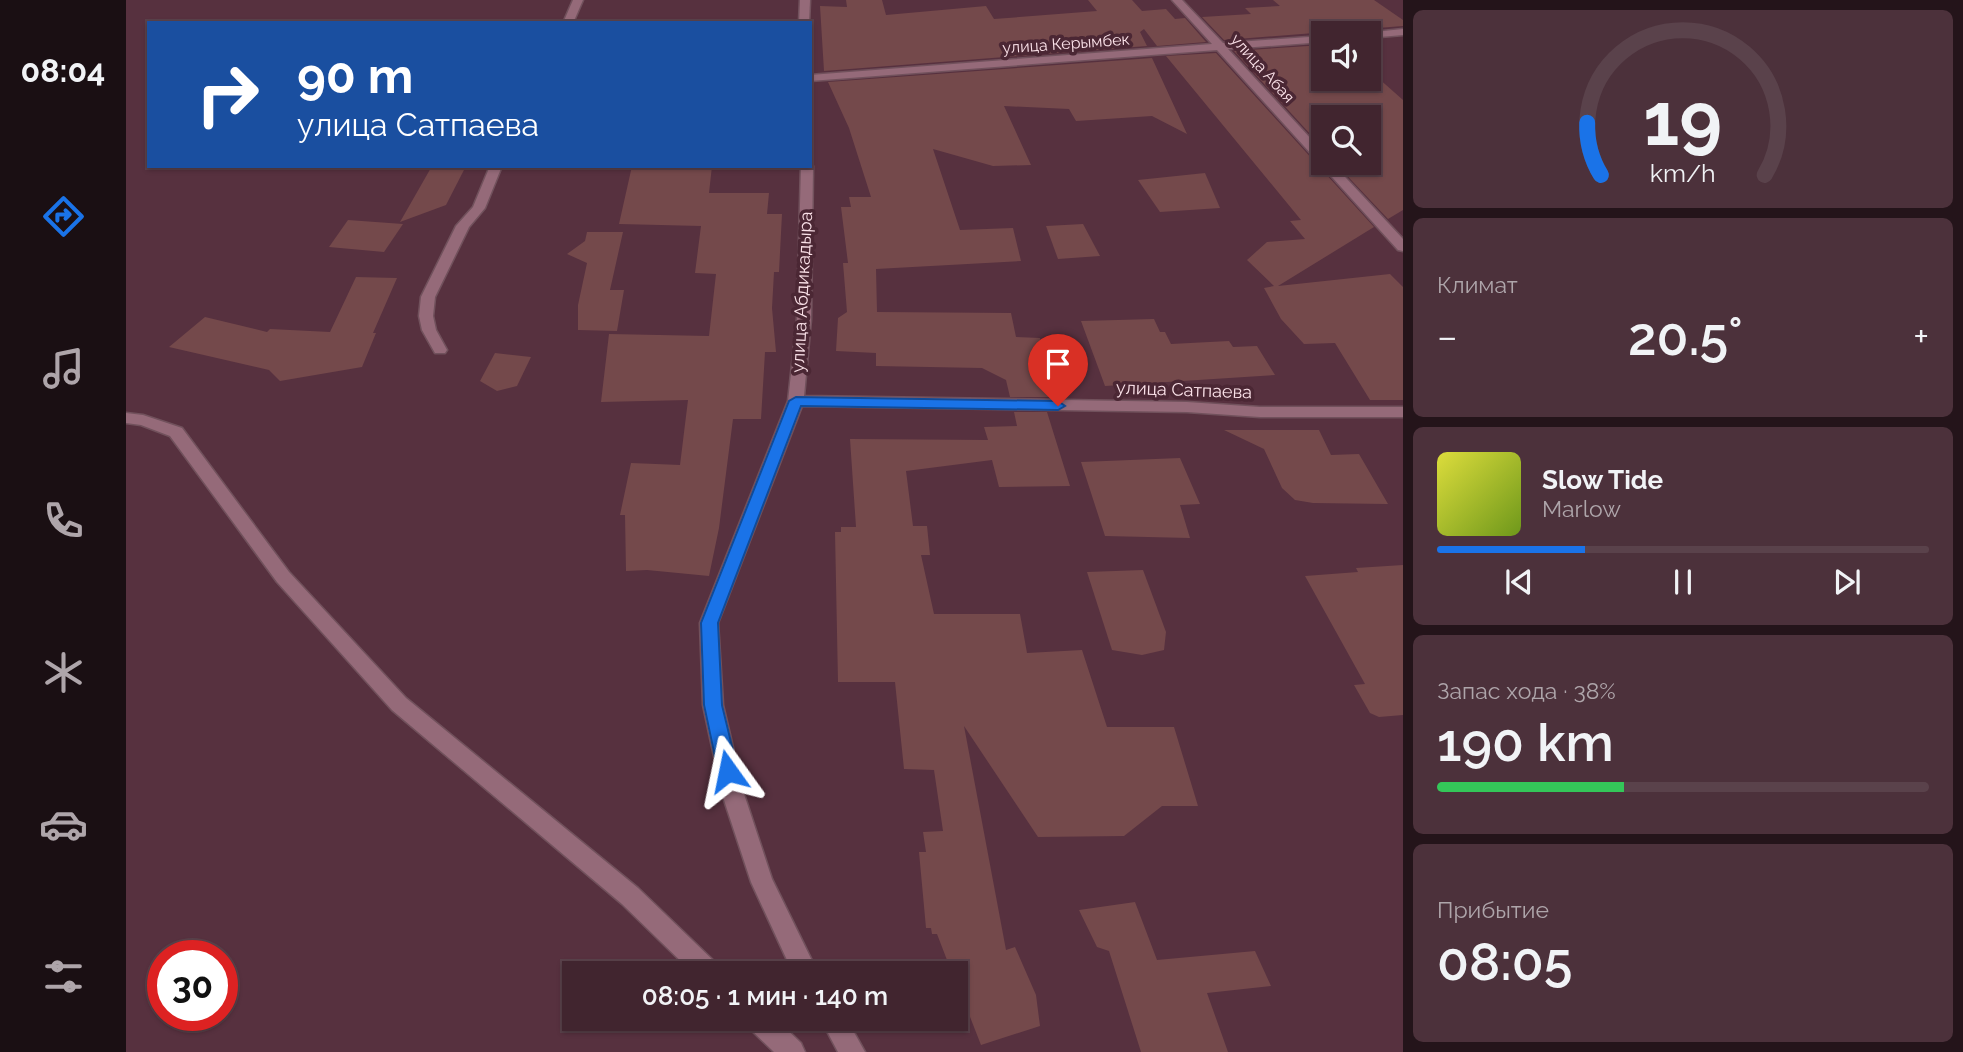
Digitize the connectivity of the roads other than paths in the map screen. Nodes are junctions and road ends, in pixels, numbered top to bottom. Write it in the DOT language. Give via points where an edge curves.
graph roads {
  1 [pos="578,0"];
  2 [pos="805,0"];
  3 [pos="1177,0"];
  4 [pos="569,21"];
  5 [pos="804,21"];
  6 [pos="1403,32"];
  7 [pos="1381,34"];
  8 [pos="1311,40"];
  9 [pos="1222,47"];
  10 [pos="812,78"];
  11 [pos="1311,146"];
  12 [pos="495,168"];
  13 [pos="807,168"];
  14 [pos="1337,175"];
  15 [pos="1403,247"];
  16 [pos="440,350"];
  17 [pos="796,401"];
  18 [pos="1403,412"];
  19 [pos="126,418"];
  20 [pos="697,961"];
  21 [pos="800,961"];
  22 [pos="770,1031"];
  23 [pos="840,1031"];
  24 [pos="792,1052"];
  25 [pos="852,1052"];
  1 -- 4 [label="street"];
  2 -- 5 [label="street"];
  3 -- 9 [label="street, улица Абая"];
  6 -- 7 [label="street"];
  8 -- 9 [label="street, улица Керымбек"];
  9 -- 10 [label="street, улица Керымбек"];
  9 -- 11 [label="street, улица Абая"];
  12 -- 16 [label="street" via="479,208 463,226 428,297 429,330"];
  13 -- 17 [label="street, улица Абдикадыра" via="804,319"];
  14 -- 15 [label="street, улица Абая"];
  17 -- 18 [label="street, улица Сатпаева"];
  17 -- 21 [label="street, улица Абдикадыра" via="709,623 713,705 733,794 762,882"];
  19 -- 20 [label="street" via="176,432 284,577 399,704 630,897"];
  22 -- 24 [label="street"];
  23 -- 25 [label="street"];
}
